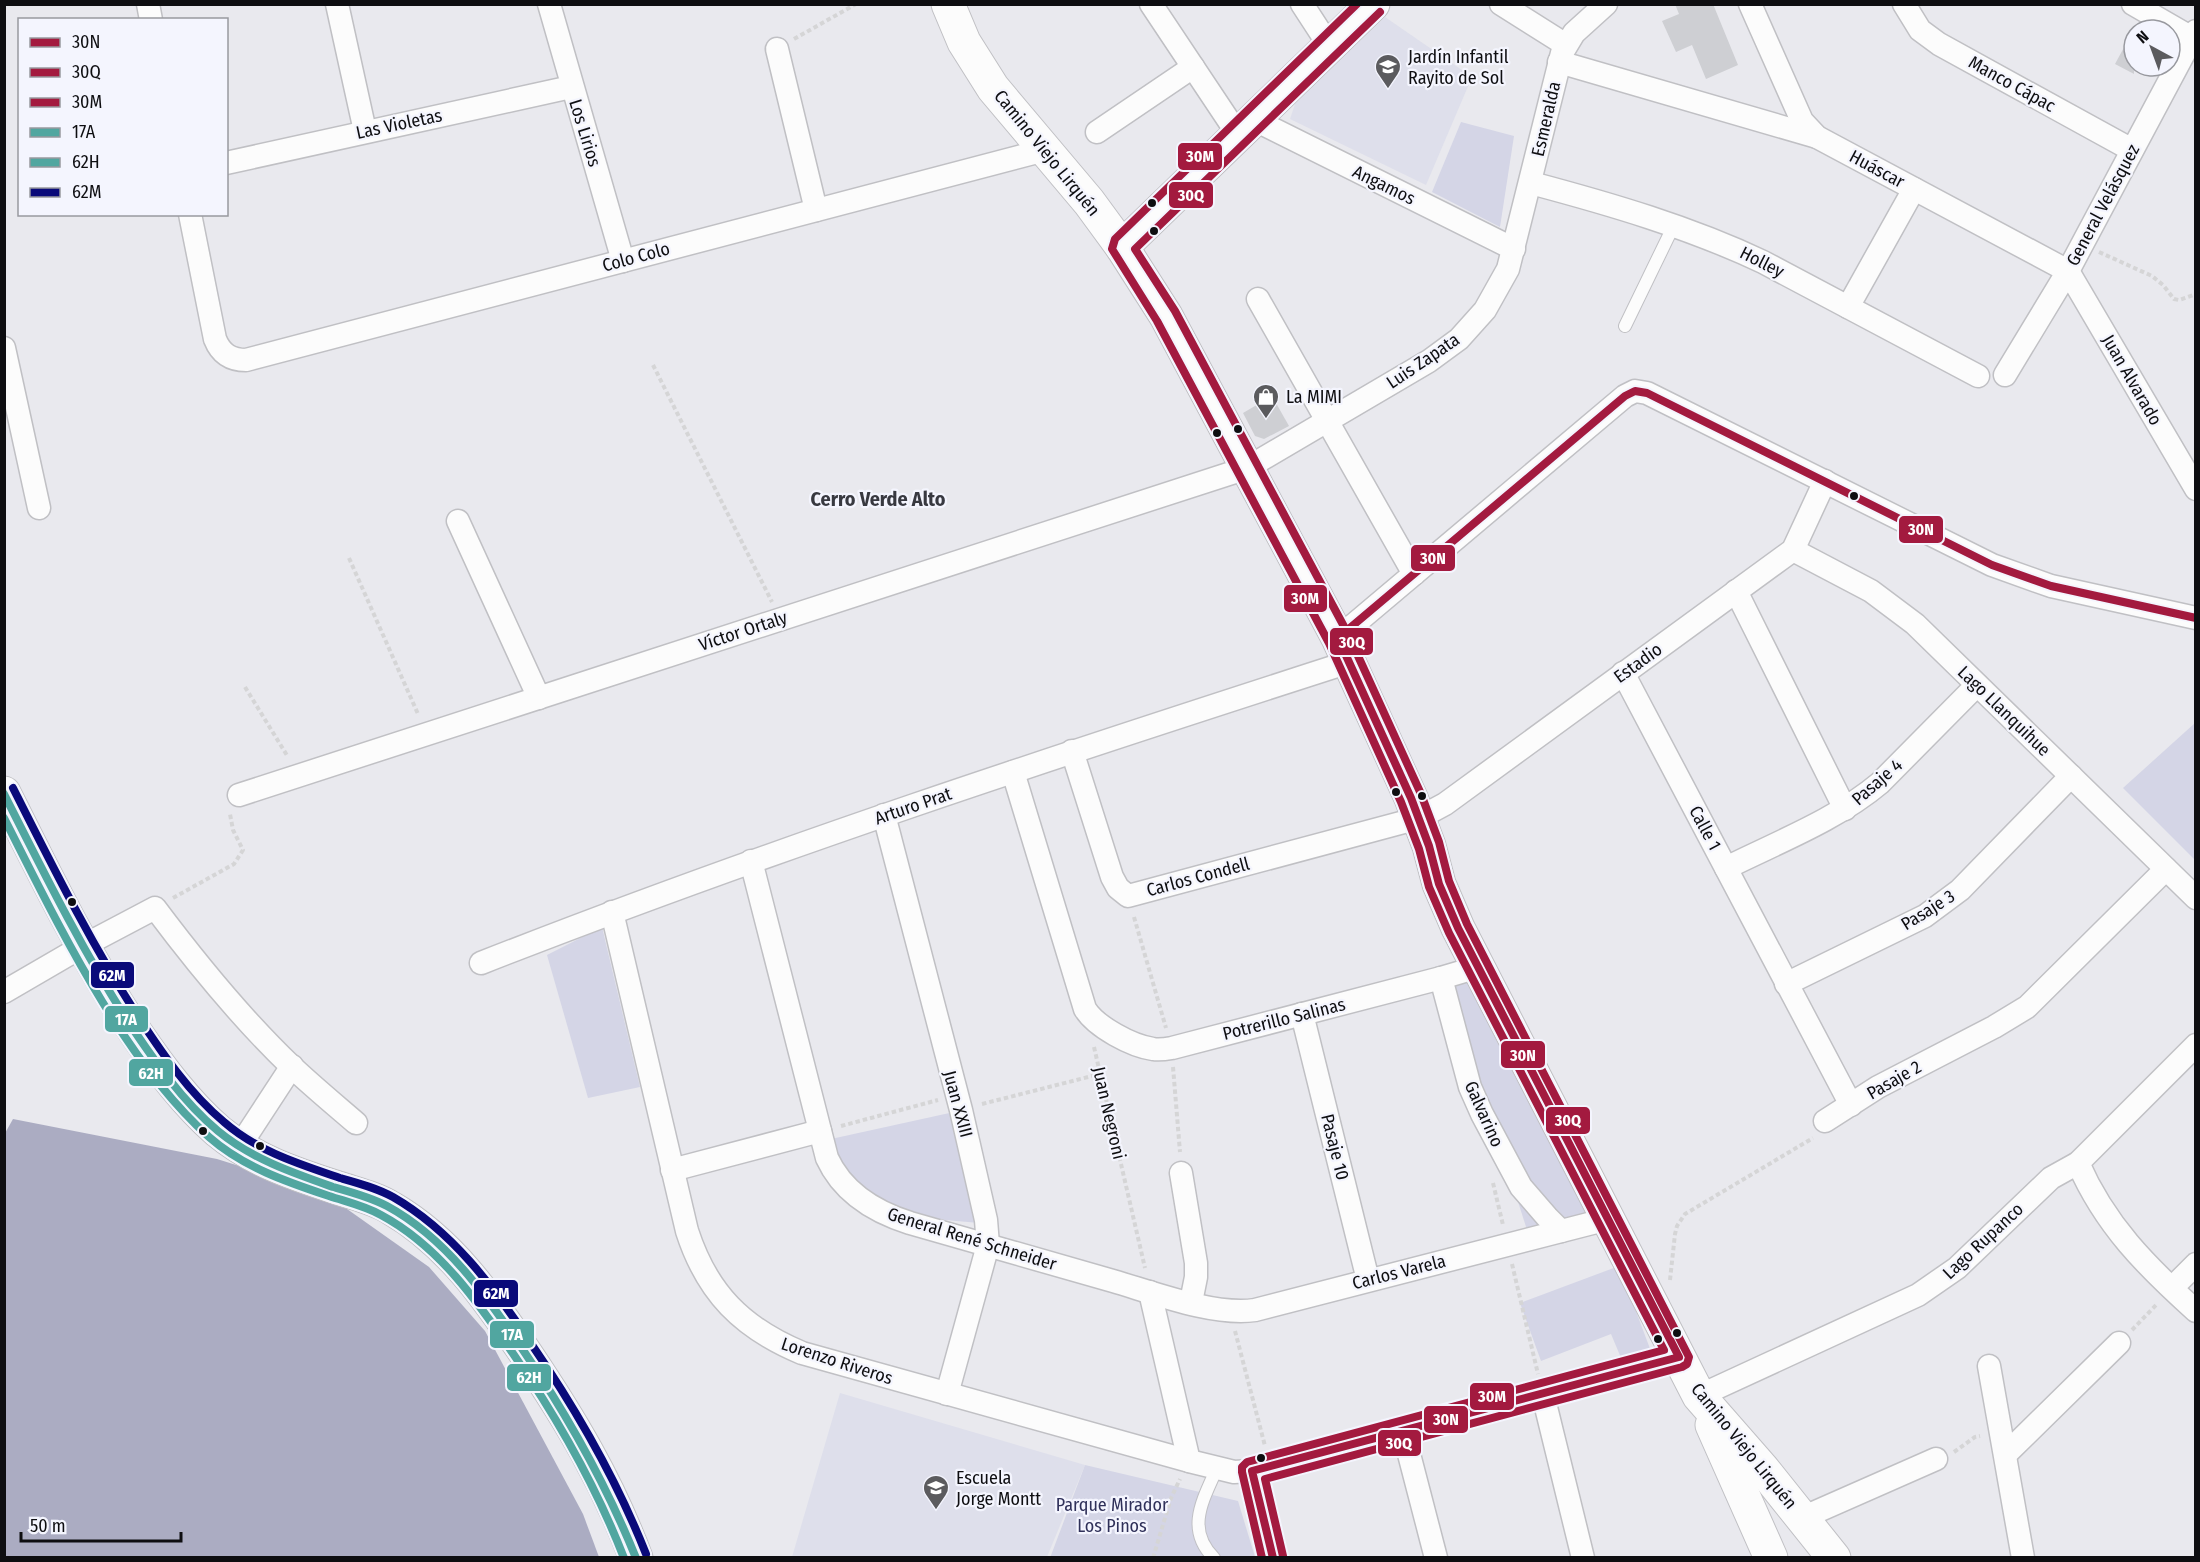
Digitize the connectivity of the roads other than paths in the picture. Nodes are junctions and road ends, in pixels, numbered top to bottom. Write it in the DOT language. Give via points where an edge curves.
graph roads {
  1 [pos="337,4"];
  2 [pos="549,4"];
  3 [pos="948,4"];
  4 [pos="1150,4"];
  5 [pos="1302,4"];
  6 [pos="1373,4"];
  7 [pos="1501,4"];
  8 [pos="1606,4"];
  9 [pos="1750,4"];
  10 [pos="1904,4"];
  11 [pos="2133,4"];
  12 [pos="2192,45"];
  13 [pos="1330,47"];
  14 [pos="777,49"];
  15 [pos="1562,53"];
  16 [pos="1193,67"];
  17 [pos="571,87"];
  18 [pos="1247,128"];
  19 [pos="365,131"];
  20 [pos="1097,132"];
  21 [pos="1817,137"];
  22 [pos="1045,150"];
  23 [pos="2132,150"];
  24 [pos="228,163"];
  25 [pos="1531,183"];
  26 [pos="1914,189"];
  27 [pos="816,210"];
  28 [pos="190,216"];
  29 [pos="1674,225"];
  30 [pos="1122,247"];
  31 [pos="1514,249"];
  32 [pos="624,261"];
  33 [pos="2068,271"];
  34 [pos="1258,299"];
  35 [pos="1848,307"];
  36 [pos="1625,326"];
  37 [pos="4,348"];
  38 [pos="2005,375"];
  39 [pos="1978,376"];
  40 [pos="1327,421"];
  41 [pos="1247,468"];
  42 [pos="1825,481"];
  43 [pos="2196,489"];
  44 [pos="39,508"];
  45 [pos="458,521"];
  46 [pos="1793,550"];
  47 [pos="1414,574"];
  48 [pos="1736,591"];
  49 [pos="2196,618"];
  50 [pos="1343,650"];
  51 [pos="1623,674"];
  52 [pos="1977,685"];
  53 [pos="539,698"];
  54 [pos="1072,751"];
  55 [pos="1013,772"];
  56 [pos="2071,776"];
  57 [pos="4,794"];
  58 [pos="239,795"];
  59 [pos="1845,809"];
  60 [pos="884,815"];
  61 [pos="1419,818"];
  62 [pos="752,861"];
  63 [pos="1726,868"];
  64 [pos="2166,869"];
  65 [pos="2196,898"];
  66 [pos="612,912"];
  67 [pos="83,946"];
  68 [pos="482,963"];
  69 [pos="1478,967"];
  70 [pos="1441,978"];
  71 [pos="1786,984"];
  72 [pos="4,992"];
  73 [pos="1302,1014"];
  74 [pos="2196,1045"];
  75 [pos="292,1066"];
  76 [pos="1851,1105"];
  77 [pos="1825,1121"];
  78 [pos="356,1123"];
  79 [pos="820,1131"];
  80 [pos="239,1147"];
  81 [pos="2078,1163"];
  82 [pos="672,1170"];
  83 [pos="1181,1173"];
  84 [pos="1608,1220"];
  85 [pos="1561,1231"];
  86 [pos="988,1245"];
  87 [pos="2196,1264"];
  88 [pos="1368,1280"];
  89 [pos="2172,1288"];
  90 [pos="1150,1292"];
  91 [pos="1191,1302"];
  92 [pos="2196,1311"];
  93 [pos="2119,1343"];
  94 [pos="1679,1357"];
  95 [pos="1989,1366"];
  96 [pos="947,1394"];
  97 [pos="1543,1395"];
  98 [pos="1699,1396"];
  99 [pos="1403,1431"];
  100 [pos="2004,1444"];
  101 [pos="1936,1459"];
  102 [pos="1189,1461"];
  103 [pos="1217,1468"];
  104 [pos="1252,1472"];
  105 [pos="1796,1510"];
  106 [pos="1757,1524"];
  107 [pos="636,1557"];
  108 [pos="1214,1557"];
  109 [pos="1273,1557"];
  110 [pos="1436,1557"];
  111 [pos="1583,1557"];
  112 [pos="1771,1557"];
  113 [pos="1834,1557"];
  114 [pos="2023,1557"];
  1 -- 19 [label="street"];
  2 -- 17 [label="street, Los Lirios"];
  3 -- 22 [label="street, Camino Viejo Lirquén" via="978,66"];
  4 -- 16 [label="street"];
  5 -- 13 [label="street"];
  6 -- 13 [label="street"];
  7 -- 15 [label="street"];
  8 -- 15 [label="street, Esmeralda" via="1584,22"];
  9 -- 21 [label="street, Huáscar" via="1798,112"];
  10 -- 23 [label="street, Manco Cápac" via="1920,30 1939,45"];
  11 -- 12 [label="street"];
  12 -- 23 [label="street, General Velásquez"];
  13 -- 18 [label="street"];
  14 -- 27 [label="street"];
  15 -- 21 [label="street"];
  15 -- 25 [label="street, Esmeralda"];
  16 -- 18 [label="street"];
  16 -- 20 [label="street"];
  17 -- 19 [label="street, Las Violetas"];
  17 -- 32 [label="street, Los Lirios"];
  18 -- 30 [label="street"];
  18 -- 31 [label="street, Angamos"];
  19 -- 24 [label="street, Las Violetas"];
  21 -- 26 [label="street, Huáscar"];
  22 -- 27 [label="street, Colo Colo"];
  22 -- 30 [label="street, Camino Viejo Lirquén"];
  23 -- 33 [label="street, General Velásquez"];
  25 -- 29 [label="street, Holley"];
  25 -- 31 [label="street, Esmeralda"];
  26 -- 33 [label="street, Huáscar"];
  26 -- 35 [label="street"];
  27 -- 32 [label="street, Colo Colo"];
  28 -- 32 [label="street, Colo Colo" via="215,339 221,351 233,359 246,360"];
  29 -- 35 [label="street, Holley" via="1731,247"];
  29 -- 36 [label="lane"];
  30 -- 41 [label="street, Camino Viejo Lirquén" via="1166,316"];
  31 -- 40 [label="street, Luis Zapata" via="1498,290 1459,339"];
  33 -- 38 [label="street, General Velásquez"];
  33 -- 43 [label="street, Juan Alvarado"];
  34 -- 40 [label="street"];
  35 -- 39 [label="street, Holley"];
  37 -- 44 [label="street"];
  40 -- 41 [label="street, Luis Zapata"];
  40 -- 47 [label="street"];
  41 -- 50 [label="street, Camino Viejo Lirquén"];
  41 -- 53 [label="street, Víctor Ortaly"];
  42 -- 46 [label="street, Estadio"];
  42 -- 47 [label="street" via="1647,393 1635,391"];
  42 -- 49 [label="street" via="2019,575 2051,586"];
  45 -- 53 [label="street"];
  46 -- 48 [label="street, Estadio"];
  46 -- 52 [label="street, Lago Llanquihue" via="1887,601"];
  47 -- 50 [label="street"];
  48 -- 51 [label="street, Estadio"];
  48 -- 59 [label="street"];
  50 -- 54 [label="street, Arturo Prat"];
  50 -- 61 [label="street, Camino Viejo Lirquén"];
  51 -- 61 [label="street, Estadio" via="1445,804"];
  51 -- 63 [label="street, Calle 1"];
  52 -- 56 [label="street, Lago Llanquihue"];
  52 -- 59 [label="street, Pasaje 4" via="1880,783"];
  53 -- 58 [label="street, Víctor Ortaly"];
  54 -- 55 [label="street, Arturo Prat"];
  54 -- 61 [label="street, Carlos Condell" via="1112,878 1128,896"];
  55 -- 60 [label="street, Arturo Prat"];
  55 -- 73 [label="street, Potrerillo Salinas" via="1085,1009 1093,1021 1156,1050"];
  56 -- 64 [label="street, Lago Llanquihue"];
  56 -- 71 [label="street, Pasaje 3" via="1942,905"];
  57 -- 67 [label="street"];
  59 -- 63 [label="street, Pasaje 4"];
  60 -- 62 [label="street, Arturo Prat"];
  60 -- 86 [label="street, Juan XXIII" via="958,1102 986,1220"];
  61 -- 69 [label="street, Camino Viejo Lirquén" via="1439,884"];
  62 -- 66 [label="street, Arturo Prat"];
  62 -- 79 [label="street, General René Schneider"];
  63 -- 71 [label="street, Calle 1"];
  64 -- 65 [label="street, Lago Llanquihue"];
  64 -- 76 [label="street, Pasaje 2" via="2027,1007"];
  66 -- 68 [label="street, Arturo Prat"];
  66 -- 82 [label="street, Lorenzo Riveros"];
  67 -- 72 [label="street"];
  67 -- 75 [label="street" via="155,908 225,997"];
  67 -- 80 [label="street" via="167,1076 200,1114"];
  69 -- 70 [label="street, Potrerillo Salinas"];
  69 -- 84 [label="street, Camino Viejo Lirquén"];
  70 -- 73 [label="street, Potrerillo Salinas"];
  70 -- 85 [label="street, Galvarino" via="1470,1086 1482,1114 1521,1187"];
  71 -- 76 [label="street, Calle 1"];
  73 -- 88 [label="street, Pasaje 10"];
  74 -- 81 [label="street, Lago Rupanco"];
  75 -- 78 [label="street"];
  75 -- 80 [label="street"];
  76 -- 77 [label="street, Pasaje 2"];
  79 -- 82 [label="street"];
  79 -- 86 [label="street, General René Schneider" via="827,1158 838,1177 872,1208"];
  80 -- 107 [label="street" via="282,1170 390,1207 451,1254 512,1334 585,1446 606,1484"];
  81 -- 89 [label="street" via="2112,1225"];
  81 -- 98 [label="street, Lago Rupanco" via="2051,1178 1971,1256 1931,1288"];
  82 -- 96 [label="street, Lorenzo Riveros" via="699,1264 720,1297 751,1327 802,1353"];
  83 -- 91 [label="street" via="1196,1263"];
  84 -- 85 [label="street, Carlos Varela"];
  84 -- 94 [label="street, Camino Viejo Lirquén"];
  85 -- 88 [label="street, Carlos Varela"];
  86 -- 90 [label="street, General René Schneider"];
  86 -- 96 [label="street, Juan XXIII"];
  87 -- 89 [label="street"];
  88 -- 91 [label="street, Carlos Varela" via="1255,1310 1230,1311"];
  89 -- 92 [label="street"];
  90 -- 91 [label="street, General René Schneider"];
  90 -- 102 [label="street"];
  93 -- 100 [label="street"];
  94 -- 97 [label="street"];
  94 -- 98 [label="street, Camino Viejo Lirquén"];
  95 -- 100 [label="street"];
  96 -- 102 [label="street, Lorenzo Riveros"];
  97 -- 99 [label="street"];
  97 -- 111 [label="street"];
  98 -- 105 [label="street, Camino Viejo Lirquén"];
  98 -- 106 [label="street"];
  99 -- 104 [label="street"];
  99 -- 110 [label="street"];
  100 -- 114 [label="street"];
  101 -- 105 [label="street"];
  102 -- 103 [label="street, Lorenzo Riveros"];
  103 -- 104 [label="street, Lorenzo Riveros"];
  103 -- 108 [label="lane" via="1198,1518 1201,1539"];
  104 -- 109 [label="street"];
  105 -- 106 [label="street" via="1772,1507"];
  105 -- 113 [label="street, Camino Viejo Lirquén"];
  106 -- 112 [label="street"];
}
